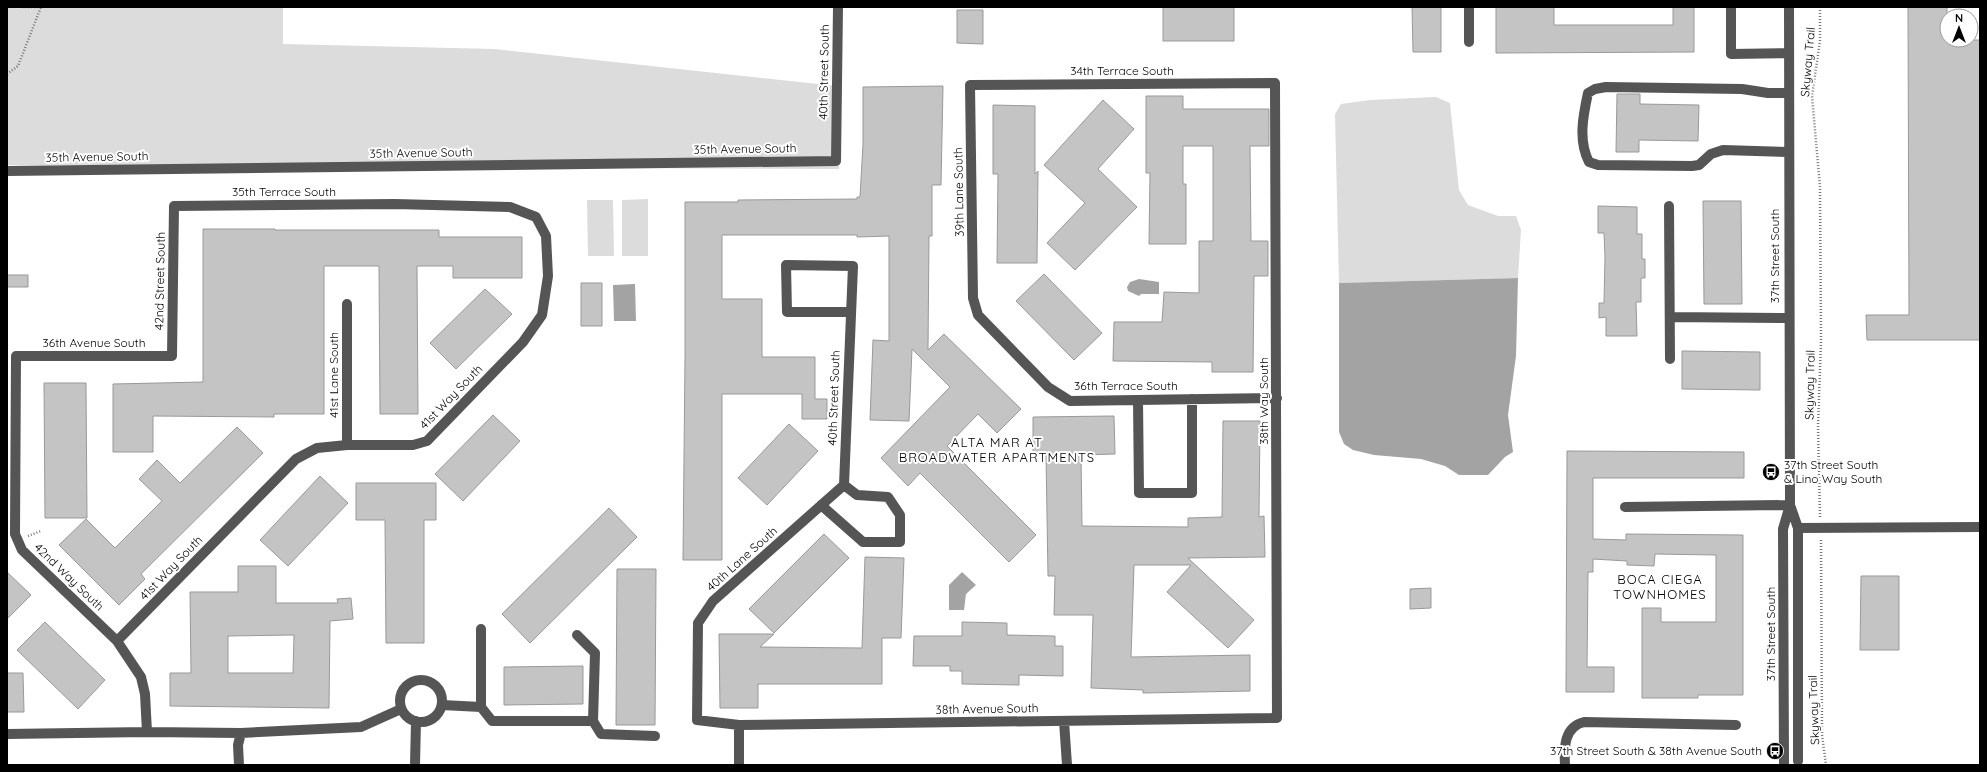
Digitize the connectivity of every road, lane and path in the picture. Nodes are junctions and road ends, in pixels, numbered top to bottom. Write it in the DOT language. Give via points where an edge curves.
graph roads {
  1 [pos="22,7"];
  2 [pos="40,7"];
  3 [pos="838,7"];
  4 [pos="1469,7"];
  5 [pos="1731,7"];
  6 [pos="1788,7"];
  7 [pos="1820,7"];
  8 [pos="1469,42"];
  9 [pos="1788,53"];
  10 [pos="7,74"];
  11 [pos="1275,83"];
  12 [pos="970,85"];
  13 [pos="1788,93"];
  14 [pos="1788,152"];
  15 [pos="836,161"];
  16 [pos="7,171"];
  17 [pos="395,204"];
  18 [pos="174,206"];
  19 [pos="1669,206"];
  20 [pos="973,298"];
  21 [pos="347,304"];
  22 [pos="851,312"];
  23 [pos="1670,317"];
  24 [pos="1788,318"];
  25 [pos="16,356"];
  26 [pos="172,356"];
  27 [pos="1670,358"];
  28 [pos="1277,398"];
  29 [pos="1192,399"];
  30 [pos="1138,400"];
  31 [pos="347,445"];
  32 [pos="844,485"];
  33 [pos="822,505"];
  34 [pos="1790,505"];
  35 [pos="1625,507"];
  36 [pos="1980,527"];
  37 [pos="1798,528"];
  38 [pos="1820,528"];
  39 [pos="481,629"];
  40 [pos="577,635"];
  41 [pos="117,642"];
  42 [pos="442,705"];
  43 [pos="481,707"];
  44 [pos="401,709"];
  45 [pos="1277,718"];
  46 [pos="697,720"];
  47 [pos="416,721"];
  48 [pos="593,721"];
  49 [pos="1064,721"];
  50 [pos="739,724"];
  51 [pos="1736,725"];
  52 [pos="147,732"];
  53 [pos="241,733"];
  54 [pos="7,734"];
  55 [pos="655,736"];
  56 [pos="1802,763"];
  57 [pos="1783,764"];
  58 [pos="239,765"];
  59 [pos="415,765"];
  60 [pos="739,765"];
  61 [pos="1067,765"];
  62 [pos="1565,765"];
  63 [pos="1826,765"];
  1 -- 2 [label="path"];
  2 -- 10 [label="path" via="18,66"];
  3 -- 15 [label="street, 40th Street South"];
  4 -- 8 [label="street"];
  5 -- 9 [label="street" via="1731,54"];
  6 -- 9 [label="street, 37th Street South"];
  7 -- 38 [label="path, Skyway Trail" via="1820,41 1812,96 1820,187"];
  9 -- 13 [label="street, 37th Street South"];
  11 -- 12 [label="street, 34th Terrace South"];
  11 -- 28 [label="street, 38th Way South"];
  12 -- 20 [label="street, 39th Lane South"];
  13 -- 14 [label="street, 37th Street South"];
  13 -- 14 [label="street" via="1742,89 1606,87 1588,93 1582,126 1584,152 1589,162 1598,165 1692,166 1699,165 1711,154 1723,150"];
  14 -- 24 [label="street, 37th Street South"];
  15 -- 16 [label="street, 35th Avenue South"];
  17 -- 18 [label="street, 35th Terrace South"];
  17 -- 31 [label="street, 41st Way South" via="510,207 536,216 546,236 548,276 542,315 523,342 427,441 413,445"];
  18 -- 26 [label="street, 42nd Street South"];
  19 -- 23 [label="street"];
  20 -- 30 [label="street, 36th Terrace South" via="978,315 1048,387 1064,397 1070,400"];
  21 -- 31 [label="street, 41st Lane South"];
  22 -- 22 [label="street, 40th Street South" via="853,266 786,265 787,312"];
  22 -- 32 [label="street, 40th Street South"];
  23 -- 24 [label="street"];
  23 -- 27 [label="street"];
  24 -- 34 [label="street, 37th Street South"];
  25 -- 26 [label="street, 36th Avenue South"];
  25 -- 41 [label="street, 42nd Way South" via="15,534 22,550"];
  28 -- 29 [label="street, 36th Terrace South"];
  28 -- 45 [label="street, 38th Way South"];
  29 -- 30 [label="street, 36th Terrace South"];
  29 -- 30 [label="street" via="1192,493 1138,493"];
  31 -- 41 [label="street, 41st Way South" via="317,448 296,459"];
  32 -- 33 [label="street, 40th Lane South"];
  32 -- 33 [label="street" via="857,495 888,497 900,515 900,542 863,542"];
  33 -- 46 [label="street, 40th Lane South" via="713,601 698,623"];
  34 -- 35 [label="street"];
  34 -- 37 [label="street, 37th Street South"];
  34 -- 57 [label="street, 37th Street South" via="1783,529"];
  36 -- 38 [label="street"];
  37 -- 38 [label="street"];
  37 -- 56 [label="street, 37th Street South"];
  38 -- 63 [label="path, Skyway Trail" via="1822,735"];
  39 -- 43 [label="street"];
  40 -- 48 [label="street" via="595,653"];
  41 -- 52 [label="street, 42nd Way South" via="141,677 145,694"];
  42 -- 43 [label="street"];
  42 -- 44 [label="street" via="440,692 436,686 430,681 416,680 404,688 401,694"];
  42 -- 47 [label="street" via="435,716 423,722"];
  43 -- 48 [label="street" via="492,721"];
  44 -- 47 [label="street" via="410,719"];
  44 -- 53 [label="street" via="361,727"];
  45 -- 49 [label="street, 38th Avenue South"];
  46 -- 50 [label="street, 38th Avenue South"];
  47 -- 59 [label="street"];
  48 -- 55 [label="street" via="601,734"];
  49 -- 50 [label="street, 38th Avenue South"];
  49 -- 61 [label="street"];
  50 -- 60 [label="street"];
  51 -- 62 [label="street" via="1584,722 1573,726 1568,734 1564,750"];
  52 -- 53 [label="street"];
  52 -- 54 [label="street"];
  53 -- 58 [label="street" via="238,745"];
  56 -- 57 [label="street"];
}
